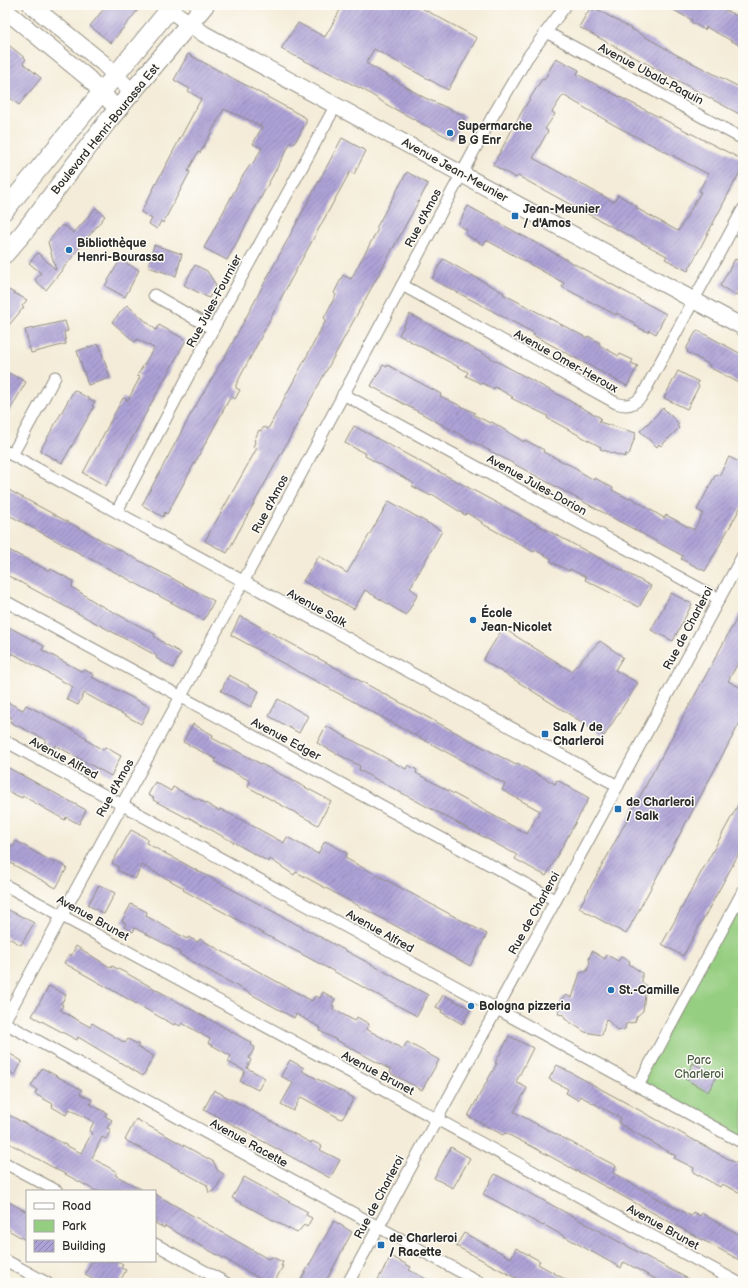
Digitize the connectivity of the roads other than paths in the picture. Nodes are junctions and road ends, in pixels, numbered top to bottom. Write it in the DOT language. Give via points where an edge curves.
graph roads {
  1 [pos="31,5"];
  2 [pos="205,5"];
  3 [pos="566,5"];
  4 [pos="171,7"];
  5 [pos="5,10"];
  6 [pos="190,24"];
  7 [pos="546,32"];
  8 [pos="115,75"];
  9 [pos="100,92"];
  10 [pos="132,93"];
  11 [pos="336,105"];
  12 [pos="118,110"];
  13 [pos="743,139"];
  14 [pos="461,174"];
  15 [pos="743,209"];
  16 [pos="5,210"];
  17 [pos="5,254"];
  18 [pos="402,285"];
  19 [pos="154,295"];
  20 [pos="694,300"];
  21 [pos="743,327"];
  22 [pos="213,329"];
  23 [pos="55,377"];
  24 [pos="343,394"];
  25 [pos="9,453"];
  26 [pos="117,511"];
  27 [pos="743,555"];
  28 [pos="243,582"];
  29 [pos="719,599"];
  30 [pos="5,601"];
  31 [pos="180,697"];
  32 [pos="5,741"];
  33 [pos="618,786"];
  34 [pos="121,804"];
  35 [pos="5,885"];
  36 [pos="743,892"];
  37 [pos="555,900"];
  38 [pos="61,915"];
  39 [pos="496,1009"];
  40 [pos="5,1020"];
  41 [pos="5,1023"];
  42 [pos="638,1086"];
  43 [pos="437,1118"];
  44 [pos="743,1143"];
  45 [pos="5,1163"];
  46 [pos="55,1190"];
  47 [pos="378,1227"];
  48 [pos="156,1245"];
  49 [pos="5,1260"];
  50 [pos="47,1283"];
  51 [pos="226,1283"];
  52 [pos="348,1283"];
  53 [pos="481,1283"];
  54 [pos="739,1283"];
  1 -- 8 [label="street"];
  2 -- 6 [label="main road, Boulevard Henri-Bourassa Est"];
  3 -- 7 [label="street, Rue d'Amos"];
  4 -- 6 [label="street, Avenue Jean-Meunier"];
  4 -- 8 [label="main road"];
  5 -- 9 [label="street" via="88,78"];
  6 -- 10 [label="main road, Boulevard Henri-Bourassa Est"];
  6 -- 11 [label="street, Avenue Jean-Meunier"];
  7 -- 13 [label="street, Avenue Ubald-Paquin"];
  7 -- 14 [label="street, Rue d'Amos" via="514,78"];
  8 -- 9 [label="main road"];
  8 -- 10 [label="street"];
  9 -- 12 [label="street"];
  9 -- 16 [label="main road"];
  10 -- 12 [label="main road, Boulevard Henri-Bourassa Est"];
  11 -- 14 [label="street, Avenue Jean-Meunier"];
  11 -- 22 [label="street, Rue Jules-Fournier"];
  12 -- 17 [label="main road, Boulevard Henri-Bourassa Est"];
  14 -- 18 [label="street, Rue d'Amos"];
  14 -- 20 [label="street, Avenue Jean-Meunier"];
  15 -- 20 [label="street"];
  18 -- 20 [label="street, Avenue Omer-Heroux" via="624,406 637,402 642,396"];
  18 -- 24 [label="street, Rue d'Amos"];
  19 -- 22 [label="street"];
  20 -- 21 [label="street, Avenue Jean-Meunier"];
  22 -- 26 [label="street, Rue Jules-Fournier"];
  23 -- 25 [label="street"];
  24 -- 28 [label="street, Rue d'Amos"];
  24 -- 29 [label="street, Avenue Jules-Dorion"];
  25 -- 26 [label="street, Avenue Salk"];
  26 -- 28 [label="street, Avenue Salk"];
  27 -- 29 [label="street, Rue de Charleroi"];
  28 -- 31 [label="street, Rue d'Amos"];
  28 -- 33 [label="street, Avenue Salk"];
  29 -- 33 [label="street, Rue de Charleroi"];
  30 -- 31 [label="street, Avenue Edger"];
  31 -- 34 [label="street, Rue d'Amos"];
  31 -- 37 [label="street, Avenue Edger"];
  32 -- 34 [label="street, Avenue Alfred"];
  33 -- 37 [label="street, Rue de Charleroi"];
  34 -- 38 [label="street, Rue d'Amos"];
  34 -- 39 [label="street, Avenue Alfred"];
  35 -- 38 [label="street, Avenue Brunet"];
  36 -- 42 [label="street"];
  37 -- 39 [label="street, Rue de Charleroi"];
  38 -- 40 [label="street, Rue d'Amos"];
  38 -- 43 [label="street, Avenue Brunet"];
  39 -- 42 [label="street, Avenue Alfred"];
  39 -- 43 [label="street, Rue de Charleroi"];
  41 -- 47 [label="street, Avenue Racette"];
  42 -- 44 [label="street, Avenue Alfred"];
  43 -- 47 [label="street, Rue de Charleroi"];
  43 -- 54 [label="street, Avenue Brunet"];
  45 -- 46 [label="street"];
  47 -- 52 [label="street, Rue de Charleroi"];
  47 -- 53 [label="street, Avenue Racette"];
  48 -- 51 [label="street"];
  49 -- 50 [label="street"];
}
